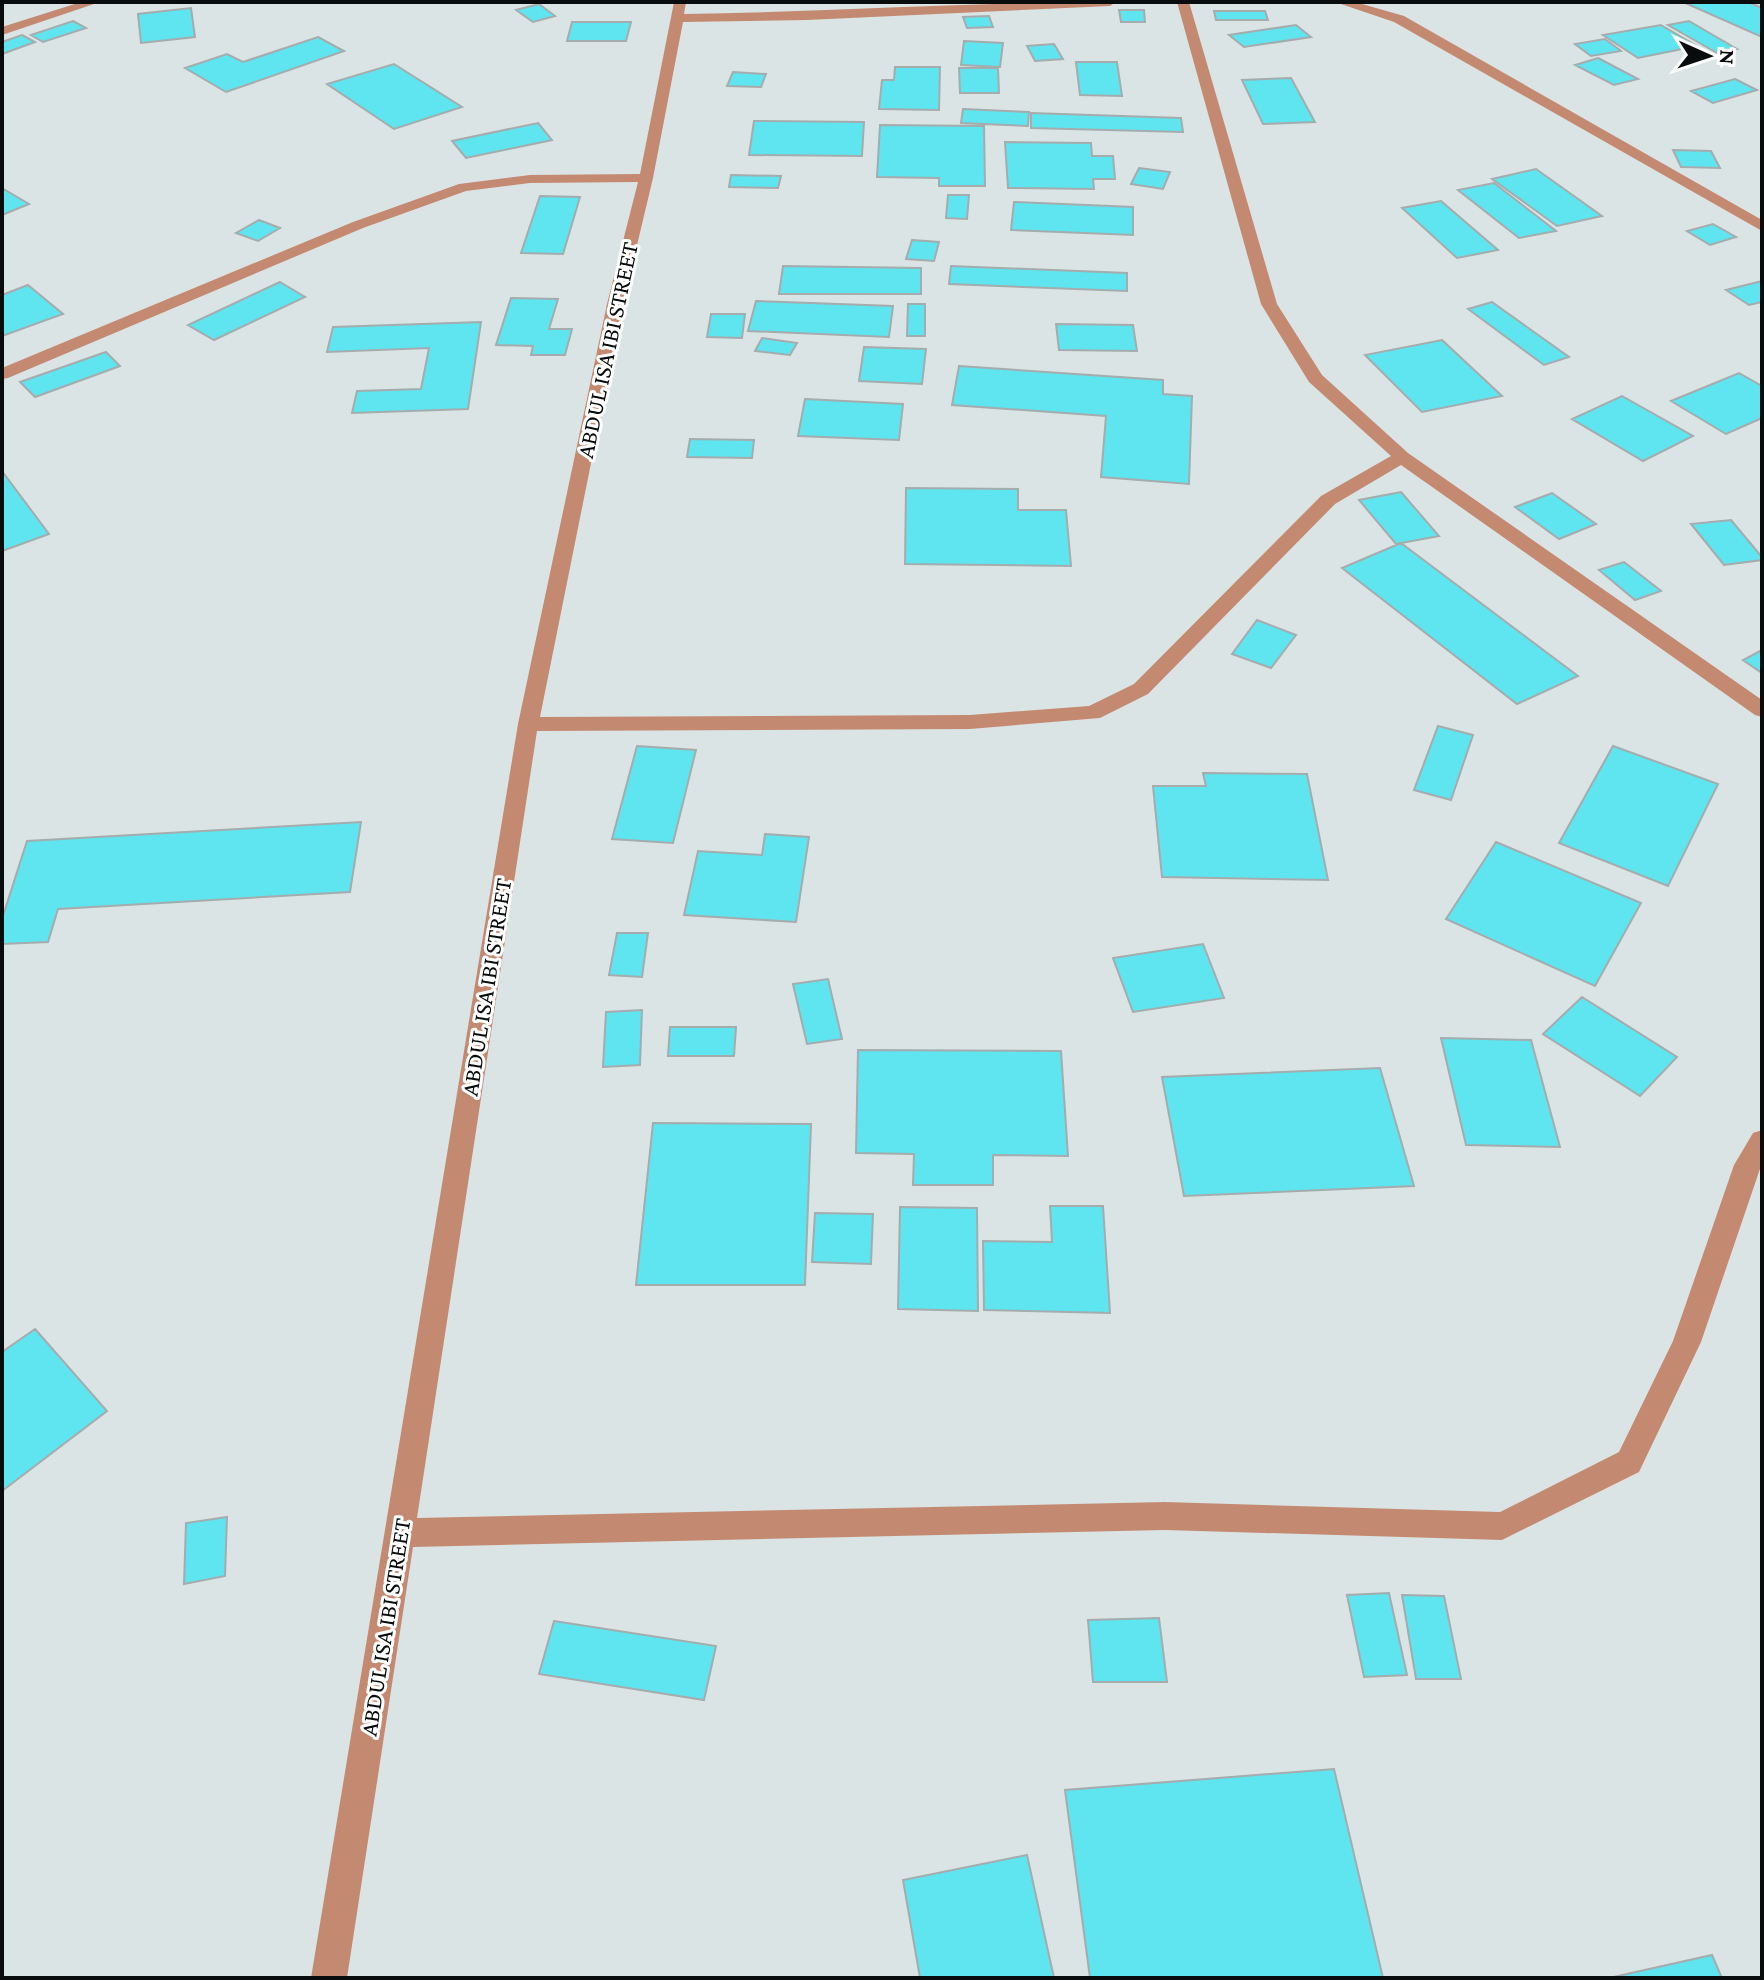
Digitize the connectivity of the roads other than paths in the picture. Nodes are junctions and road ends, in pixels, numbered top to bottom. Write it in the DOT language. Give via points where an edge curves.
graph roads {
  1 [pos="94,2"];
  2 [pos="1110,2"];
  3 [pos="1183,2"];
  4 [pos="1341,2"];
  5 [pos="678,10"];
  6 [pos="2,31"];
  7 [pos="646,178"];
  8 [pos="1759,221"];
  9 [pos="2,374"];
  10 [pos="1402,457"];
  11 [pos="1762,710"];
  12 [pos="528,724"];
  13 [pos="1762,1140"];
  14 [pos="400,1533"];
  15 [pos="329,1978"];
  1 -- 6 [label="street"];
  2 -- 5 [label="street" via="807,16"];
  3 -- 10 [label="street" via="1269,304 1315,378"];
  4 -- 8 [label="street" via="1399,19"];
  5 -- 7 [label="street, ABDUL ISA IBI STREET"];
  7 -- 9 [label="street" via="530,179 464,187 358,225"];
  7 -- 12 [label="street, ABDUL ISA IBI STREET"];
  10 -- 11 [label="street"];
  10 -- 12 [label="street" via="1328,500 1141,689 1093,713 970,722"];
  12 -- 14 [label="street, ABDUL ISA IBI STREET"];
  13 -- 14 [label="street" via="1747,1165 1687,1342 1629,1462 1502,1526 1165,1516"];
  14 -- 15 [label="street, ABDUL ISA IBI STREET"];
}
